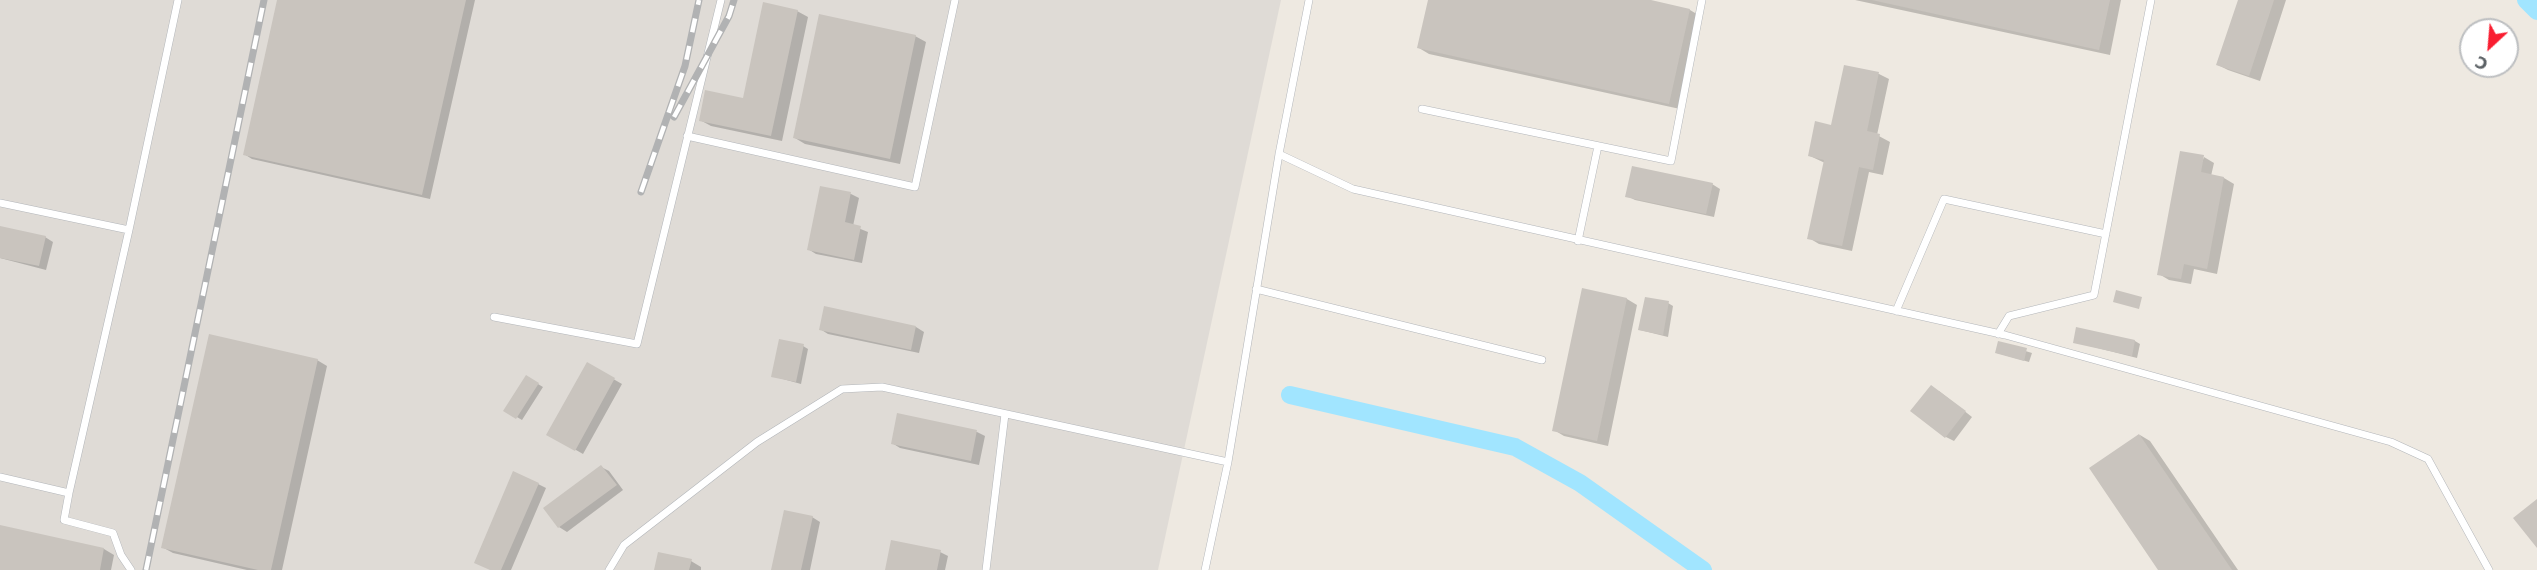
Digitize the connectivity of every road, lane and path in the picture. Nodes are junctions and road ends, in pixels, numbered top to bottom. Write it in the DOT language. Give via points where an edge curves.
graph roads {
  1 [pos="178,0"];
  2 [pos="721,0"];
  3 [pos="956,0"];
  4 [pos="1309,0"];
  5 [pos="1702,0"];
  6 [pos="2151,0"];
  7 [pos="1422,109"];
  8 [pos="687,136"];
  9 [pos="1598,146"];
  10 [pos="1280,154"];
  11 [pos="0,203"];
  12 [pos="129,230"];
  13 [pos="2106,234"];
  14 [pos="1578,241"];
  15 [pos="1256,289"];
  16 [pos="1896,311"];
  17 [pos="494,317"];
  18 [pos="1998,334"];
  19 [pos="1542,360"];
  20 [pos="1005,414"];
  21 [pos="1228,462"];
  22 [pos="0,477"];
  23 [pos="69,493"];
  24 [pos="130,570"];
  25 [pos="609,570"];
  26 [pos="986,570"];
  27 [pos="1205,570"];
  28 [pos="2489,570"];
  1 -- 12 [label="lane"];
  2 -- 8 [label="lane"];
  3 -- 8 [label="lane" via="915,187"];
  4 -- 10 [label="lane"];
  5 -- 9 [label="lane" via="1671,161"];
  6 -- 13 [label="lane"];
  7 -- 9 [label="lane"];
  8 -- 17 [label="lane" via="637,344"];
  9 -- 14 [label="lane"];
  10 -- 14 [label="lane" via="1353,189"];
  10 -- 15 [label="lane"];
  11 -- 12 [label="lane"];
  12 -- 23 [label="lane"];
  13 -- 16 [label="lane" via="1944,199"];
  13 -- 18 [label="lane" via="2094,295 2009,316"];
  14 -- 16 [label="lane"];
  15 -- 19 [label="lane"];
  15 -- 21 [label="lane"];
  16 -- 18 [label="lane"];
  18 -- 28 [label="lane" via="2391,442 2428,459"];
  20 -- 21 [label="lane"];
  20 -- 25 [label="lane" via="882,387 842,389 757,442 624,545"];
  20 -- 26 [label="lane"];
  21 -- 27 [label="lane"];
  22 -- 23 [label="lane"];
  23 -- 24 [label="lane" via="64,520 113,533"];
}
